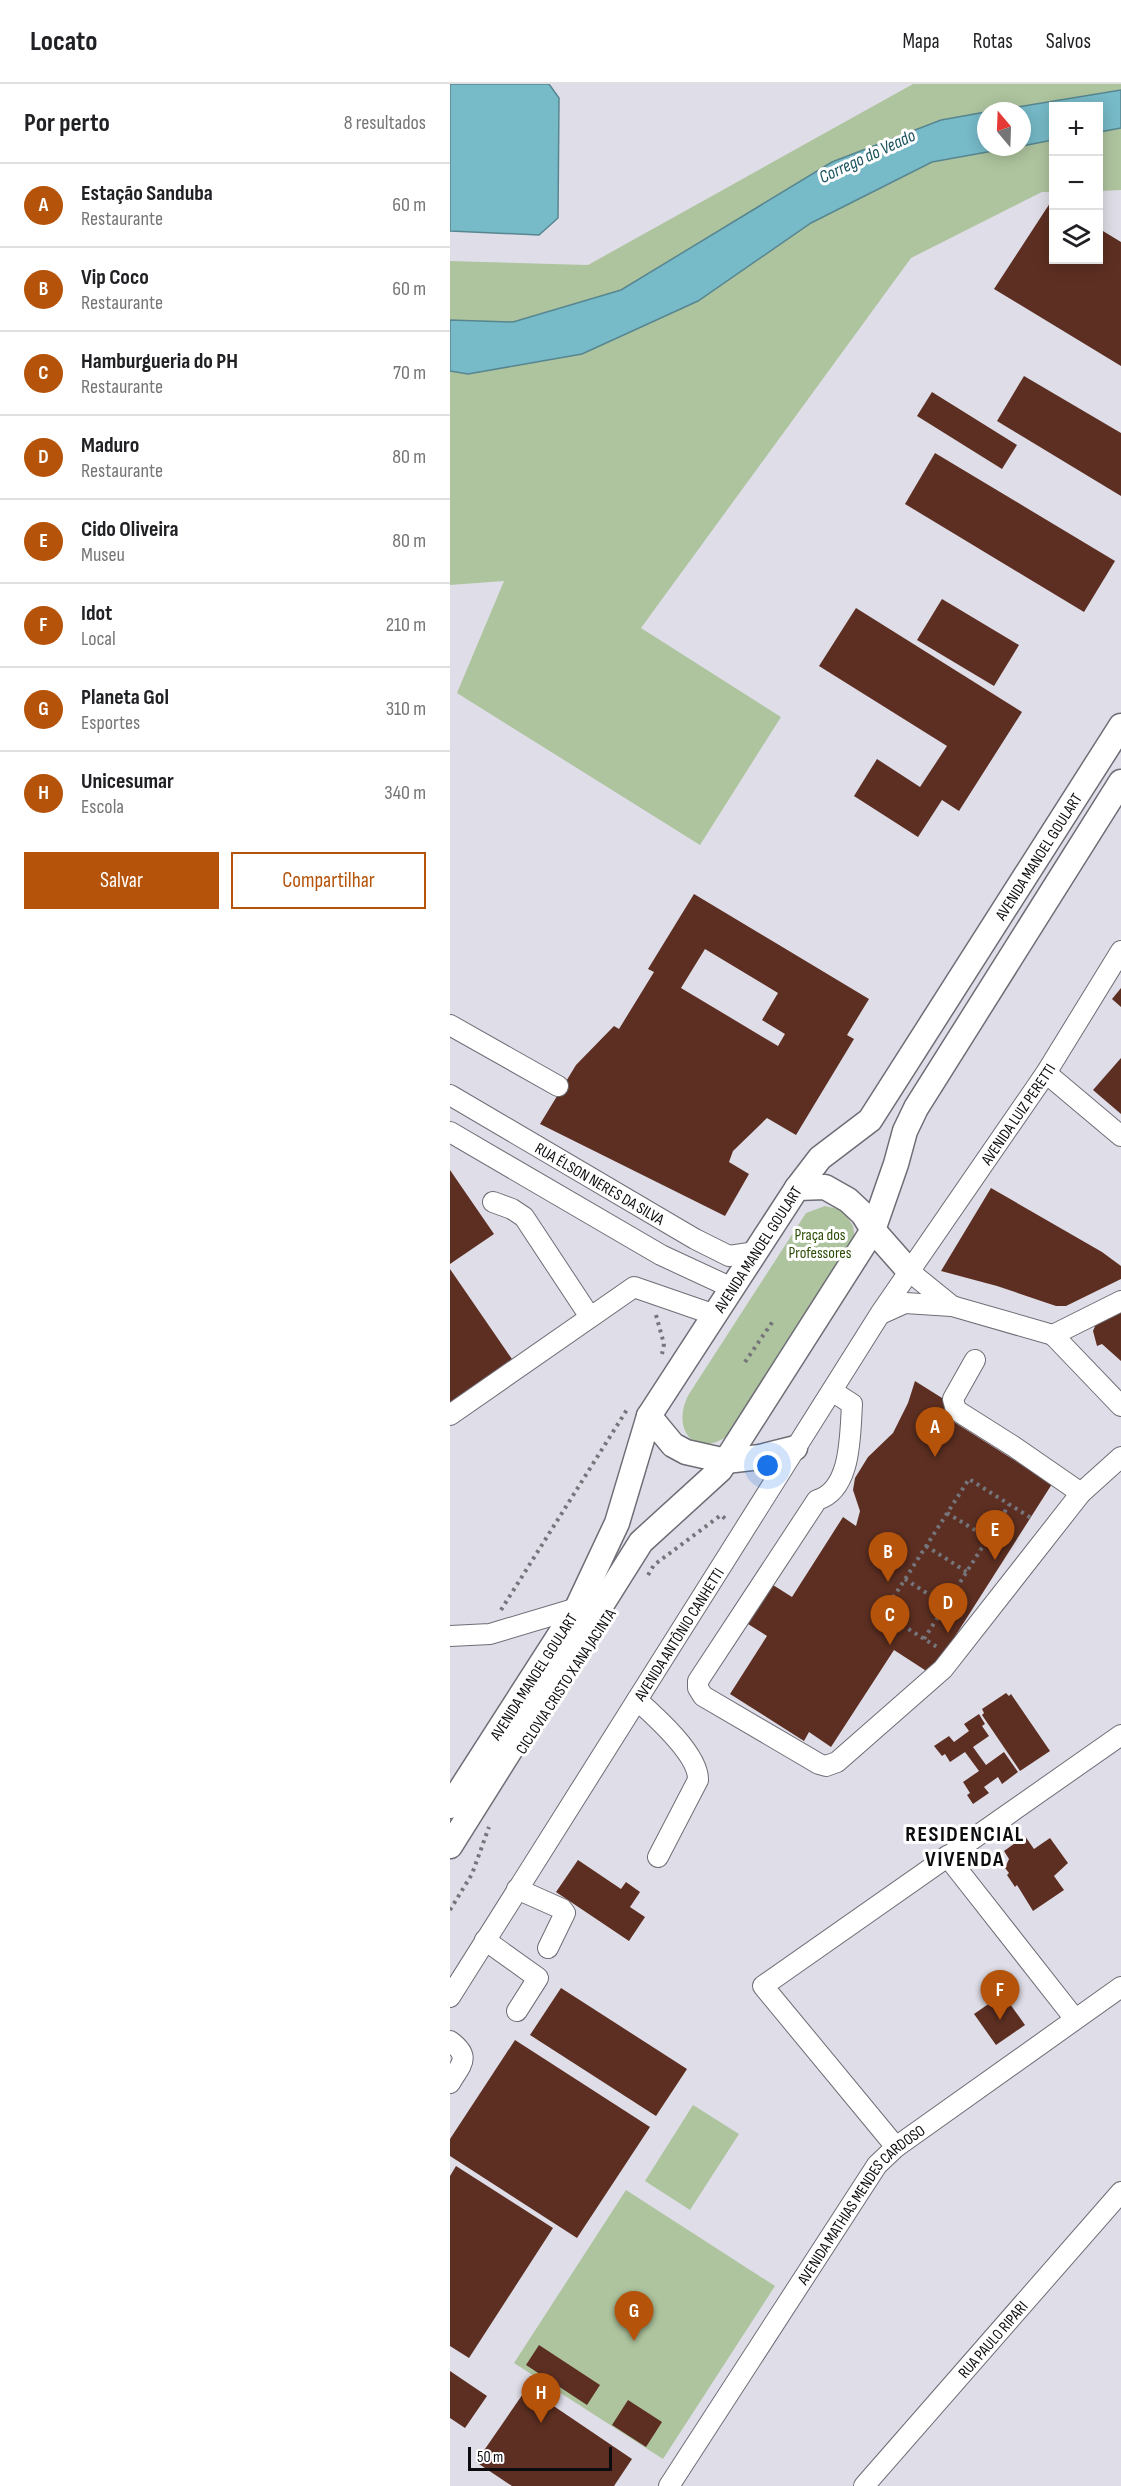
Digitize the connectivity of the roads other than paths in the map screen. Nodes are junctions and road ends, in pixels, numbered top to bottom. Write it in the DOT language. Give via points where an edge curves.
graph roads {
  1 [pos="1121,726"];
  2 [pos="1121,782"];
  3 [pos="1121,951"];
  4 [pos="450,1025"];
  5 [pos="1046,1073"];
  6 [pos="558,1086"];
  7 [pos="450,1095"];
  8 [pos="450,1132"];
  9 [pos="1121,1136"];
  10 [pos="550,1154"];
  11 [pos="533,1180"];
  12 [pos="798,1188"];
  13 [pos="493,1202"];
  14 [pos="873,1230"];
  15 [pos="756,1252"];
  16 [pos="910,1272"];
  17 [pos="732,1288"];
  18 [pos="1121,1301"];
  19 [pos="952,1306"];
  20 [pos="880,1314"];
  21 [pos="715,1315"];
  22 [pos="590,1317"];
  23 [pos="1053,1335"];
  24 [pos="975,1360"];
  25 [pos="832,1391"];
  26 [pos="1121,1406"];
  27 [pos="639,1411"];
  28 [pos="450,1415"];
  29 [pos="795,1448"];
  30 [pos="1121,1457"];
  31 [pos="726,1461"];
  32 [pos="1081,1493"];
  33 [pos="577,1608"];
  34 [pos="450,1636"];
  35 [pos="637,1700"];
  36 [pos="1121,1735"];
  37 [pos="450,1806"];
  38 [pos="450,1846"];
  39 [pos="946,1856"];
  40 [pos="658,1857"];
  41 [pos="517,1889"];
  42 [pos="485,1940"];
  43 [pos="548,1948"];
  44 [pos="1121,1987"];
  45 [pos="450,1997"];
  46 [pos="517,2011"];
  47 [pos="1075,2019"];
  48 [pos="450,2041"];
  49 [pos="450,2083"];
  50 [pos="896,2147"];
  51 [pos="1121,2192"];
  52 [pos="669,2486"];
  53 [pos="864,2486"];
  1 -- 12 [label="main road, AVENIDA MANOEL GOULART" via="870,1120 820,1158"];
  2 -- 14 [label="main road, AVENIDA MANOEL GOULART" via="916,1108"];
  3 -- 5 [label="street, AVENIDA LUIZ PERETTI"];
  4 -- 6 [label="street"];
  5 -- 9 [label="street"];
  5 -- 16 [label="street, AVENIDA LUIZ PERETTI"];
  7 -- 10 [label="street, RUA ÉLSON NERES DA SILVA"];
  8 -- 11 [label="street, RUA ÉLSON NERES DA SILVA"];
  10 -- 11 [label="street"];
  10 -- 15 [label="street, RUA ÉLSON NERES DA SILVA" via="729,1256"];
  11 -- 17 [label="street, RUA ÉLSON NERES DA SILVA" via="661,1255"];
  12 -- 14 [label="main road" via="825,1187 848,1200"];
  12 -- 15 [label="main road, AVENIDA MANOEL GOULART"];
  13 -- 22 [label="street" via="524,1217"];
  14 -- 16 [label="main road"];
  14 -- 31 [label="main road, AVENIDA MANOEL GOULART"];
  15 -- 17 [label="main road, AVENIDA MANOEL GOULART"];
  16 -- 19 [label="street"];
  16 -- 20 [label="street, AVENIDA ANTÔNIO CANHETTI"];
  17 -- 21 [label="main road, AVENIDA MANOEL GOULART"];
  18 -- 23 [label="street"];
  19 -- 20 [label="street" via="906,1303"];
  19 -- 23 [label="street"];
  20 -- 25 [label="street, AVENIDA ANTÔNIO CANHETTI"];
  21 -- 22 [label="street" via="634,1287"];
  21 -- 27 [label="main road, AVENIDA MANOEL GOULART"];
  22 -- 28 [label="street"];
  23 -- 26 [label="street"];
  24 -- 32 [label="street" via="953,1399 956,1410"];
  25 -- 29 [label="street, AVENIDA ANTÔNIO CANHETTI"];
  25 -- 32 [label="street" via="852,1404 846,1468 831,1493 817,1500 698,1681 704,1695 819,1764 837,1762 943,1669"];
  27 -- 31 [label="main road" via="673,1445"];
  27 -- 33 [label="main road, AVENIDA MANOEL GOULART" via="617,1523"];
  29 -- 31 [label="main road"];
  29 -- 35 [label="street, AVENIDA ANTÔNIO CANHETTI"];
  30 -- 32 [label="street"];
  31 -- 38 [label="main road, AVENIDA MANOEL GOULART" via="694,1496 641,1542"];
  33 -- 34 [label="street" via="490,1634"];
  33 -- 37 [label="main road, AVENIDA MANOEL GOULART"];
  35 -- 40 [label="street" via="675,1737 698,1772 698,1780"];
  35 -- 41 [label="street, AVENIDA ANTÔNIO CANHETTI"];
  36 -- 39 [label="street"];
  39 -- 47 [label="street"];
  39 -- 50 [label="street" via="763,1986"];
  41 -- 42 [label="street, AVENIDA ANTÔNIO CANHETTI"];
  41 -- 43 [label="street" via="565,1913"];
  42 -- 45 [label="street, AVENIDA ANTÔNIO CANHETTI"];
  42 -- 46 [label="street" via="537,1978"];
  44 -- 47 [label="street, AVENIDA MATHIAS MENDES CARDOSO"];
  47 -- 50 [label="street, AVENIDA MATHIAS MENDES CARDOSO"];
  48 -- 49 [label="street" via="464,2054"];
  50 -- 52 [label="street, AVENIDA MATHIAS MENDES CARDOSO" via="877,2165"];
  51 -- 53 [label="street, RUA PAULO RIPARI"];
}
